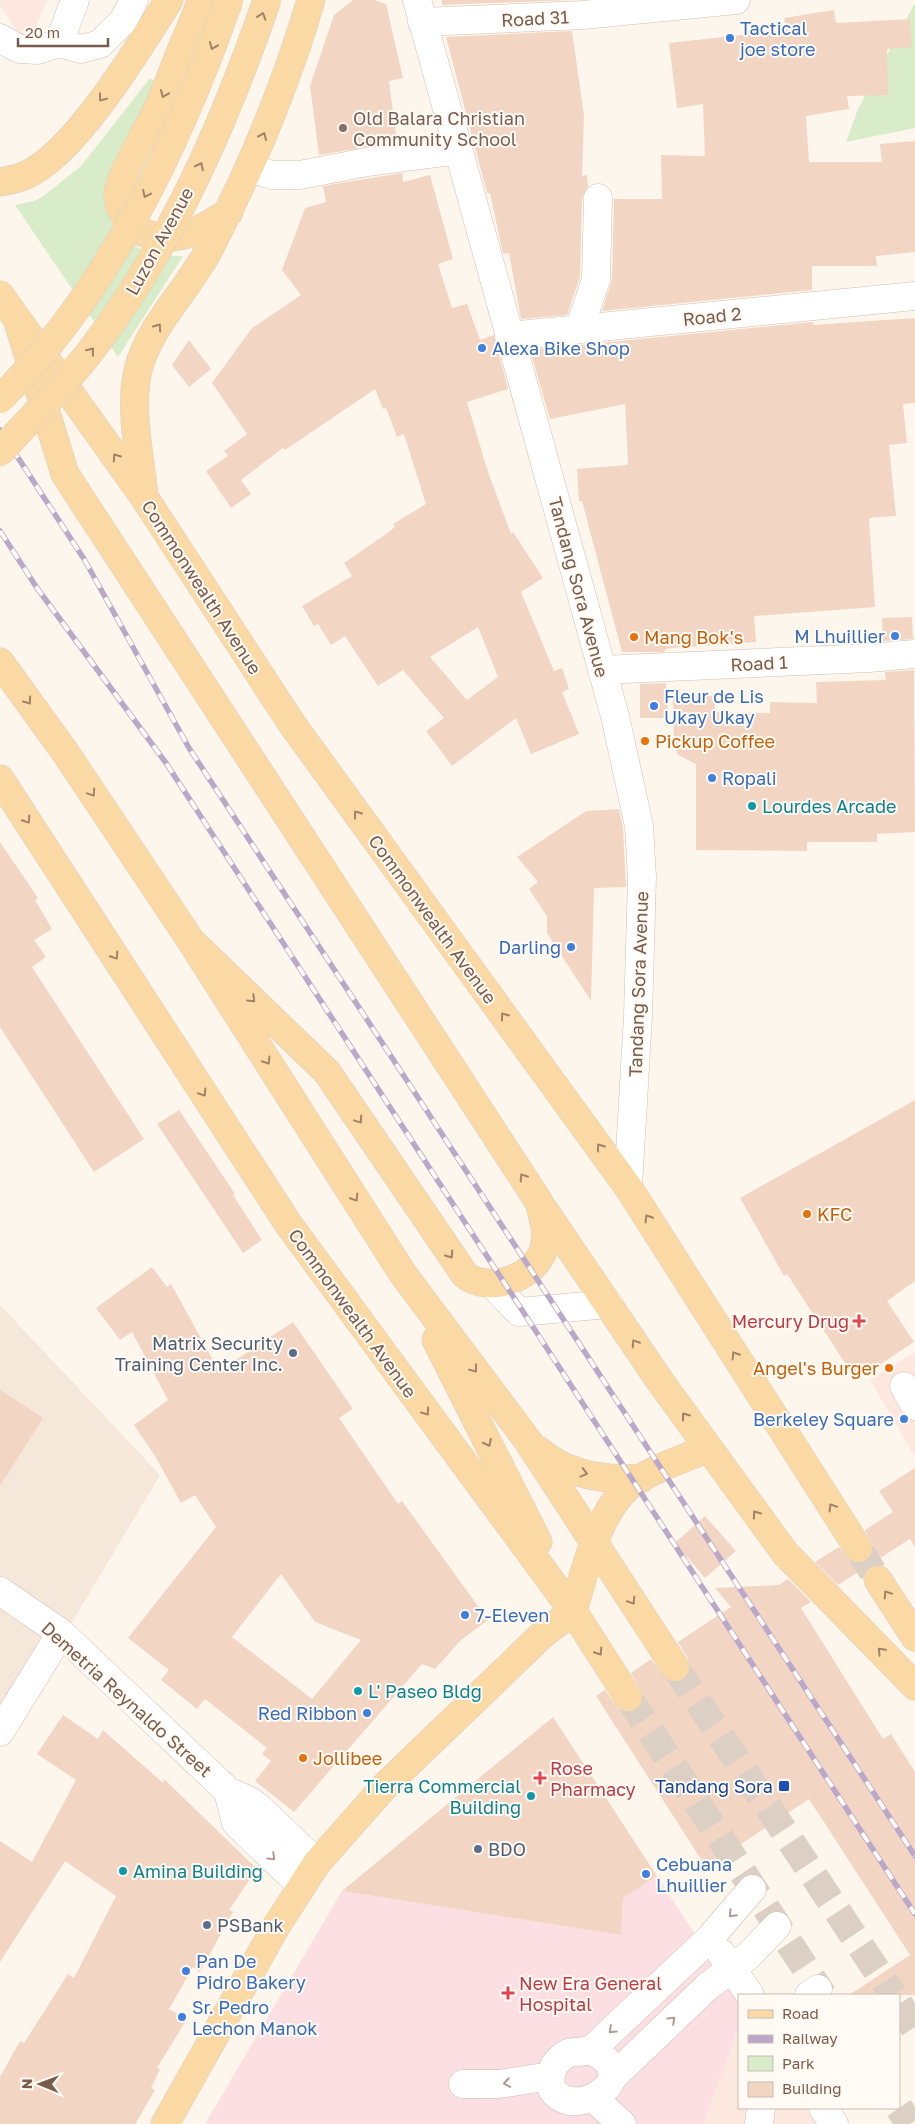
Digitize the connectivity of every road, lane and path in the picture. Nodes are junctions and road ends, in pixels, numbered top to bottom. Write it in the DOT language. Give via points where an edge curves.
graph roads {
  1 [pos="74,0"];
  2 [pos="134,0"];
  3 [pos="169,0"];
  4 [pos="201,0"];
  5 [pos="229,0"];
  6 [pos="268,0"];
  7 [pos="311,0"];
  8 [pos="736,0"];
  9 [pos="420,11"];
  10 [pos="0,38"];
  11 [pos="59,43"];
  12 [pos="458,150"];
  13 [pos="249,168"];
  14 [pos="0,182"];
  15 [pos="598,198"];
  16 [pos="229,212"];
  17 [pos="0,296"];
  18 [pos="915,296"];
  19 [pos="17,319"];
  20 [pos="580,329"];
  21 [pos="510,336"];
  22 [pos="0,399"];
  23 [pos="0,452"];
  24 [pos="144,497"];
  25 [pos="915,654"];
  26 [pos="0,662"];
  27 [pos="602,670"];
  28 [pos="0,779"];
  29 [pos="191,941"];
  30 [pos="628,1187"];
  31 [pos="539,1202"];
  32 [pos="403,1274"];
  33 [pos="492,1284"];
  34 [pos="609,1304"];
  35 [pos="528,1441"];
  36 [pos="708,1448"];
  37 [pos="642,1478"];
  38 [pos="858,1548"];
  39 [pos="600,1552"];
  40 [pos="878,1580"];
  41 [pos="0,1590"];
  42 [pos="572,1611"];
  43 [pos="61,1633"];
  44 [pos="915,1637"];
  45 [pos="675,1667"];
  46 [pos="915,1686"];
  47 [pos="628,1697"];
  48 [pos="0,1732"];
  49 [pos="228,1791"];
  50 [pos="317,1863"];
  51 [pos="301,1885"];
  52 [pos="752,1889"];
  53 [pos="777,1926"];
  54 [pos="710,1938"];
  55 [pos="732,1969"];
  56 [pos="749,1994"];
  57 [pos="589,2050"];
  58 [pos="551,2076"];
  59 [pos="612,2078"];
  60 [pos="464,2084"];
  61 [pos="600,2104"];
  62 [pos="761,2109"];
  63 [pos="824,2109"];
  64 [pos="165,2124"];
  65 [pos="622,2124"];
  66 [pos="759,2124"];
  67 [pos="834,2124"];
  1 -- 11 [label="street"];
  2 -- 11 [label="street" via="123,21 100,44 81,49"];
  3 -- 14 [label="main road, one-way" via="128,64 68,140 27,175"];
  4 -- 16 [label="main road, one-way" via="157,110 123,178 118,192 119,203 127,219 143,233 170,238 189,235"];
  5 -- 22 [label="main road, Luzon Avenue, one-way, bridge" via="188,105 112,258 65,326"];
  23 -- 6 [label="main road, Luzon Avenue, one-way, bridge" via="94,348 138,281 220,126"];
  13 -- 7 [label="main road, one-way" via="282,88"];
  8 -- 9 [label="street, Road 31" via="583,15"];
  9 -- 12 [label="street, Tandang Sora Avenue"];
  10 -- 11 [label="street" via="19,49 38,50"];
  12 -- 13 [label="street" via="300,175 272,175"];
  12 -- 21 [label="street, Tandang Sora Avenue"];
  13 -- 16 [label="main road"];
  15 -- 20 [label="street" via="596,280"];
  24 -- 16 [label="main road, one-way" via="136,410 138,371 148,341 196,272"];
  17 -- 19 [label="main road, Commonwealth Avenue"];
  18 -- 20 [label="street, Road 2"];
  24 -- 19 [label="main road, Commonwealth Avenue, one-way"];
  31 -- 19 [label="main road, one-way" via="65,474"];
  20 -- 21 [label="street, Road 2"];
  21 -- 27 [label="street, Tandang Sora Avenue"];
  30 -- 24 [label="main road, Commonwealth Avenue, one-way" via="292,724"];
  25 -- 27 [label="street, Road 1"];
  26 -- 29 [label="main road, Commonwealth Avenue, one-way" via="65,752"];
  27 -- 30 [label="street, Tandang Sora Avenue" via="639,826 638,1016"];
  28 -- 42 [label="main road, Commonwealth Avenue, one-way" via="289,1225"];
  29 -- 32 [label="main road, Commonwealth Avenue, one-way"];
  29 -- 33 [label="main road, one-way" via="327,1072 459,1268 474,1281"];
  38 -- 30 [label="main road, Commonwealth Avenue, one-way"];
  31 -- 33 [label="main road" via="546,1231 540,1256 520,1275"];
  31 -- 34 [label="main road"];
  32 -- 35 [label="main road, Commonwealth Avenue, one-way"];
  32 -- 42 [label="main road, Commonwealth Avenue, one-way"];
  33 -- 34 [label="street" via="519,1312"];
  36 -- 34 [label="main road, one-way"];
  35 -- 37 [label="main road, one-way" via="554,1462 573,1470 613,1479"];
  35 -- 39 [label="main road, Commonwealth Avenue"];
  36 -- 37 [label="main road"];
  46 -- 36 [label="main road, one-way" via="785,1553"];
  37 -- 39 [label="main road" via="610,1508"];
  39 -- 42 [label="main road"];
  39 -- 45 [label="main road, Commonwealth Avenue, one-way"];
  44 -- 40 [label="main road, one-way"];
  41 -- 43 [label="street, Demetria Reynaldo Street"];
  42 -- 47 [label="main road, Commonwealth Avenue, one-way"];
  42 -- 50 [label="main road" via="542,1635 386,1785"];
  43 -- 48 [label="street"];
  43 -- 49 [label="street, Demetria Reynaldo Street"];
  49 -- 50 [label="street, Demetria Reynaldo Street" via="259,1808"];
  49 -- 51 [label="street, Demetria Reynaldo Street, one-way" via="236,1824"];
  50 -- 51 [label="main road"];
  51 -- 64 [label="main road"];
  52 -- 54 [label="street, one-way"];
  53 -- 55 [label="street" via="766,1940"];
  54 -- 55 [label="street"];
  54 -- 57 [label="street, one-way"];
  55 -- 56 [label="street"];
  59 -- 55 [label="street, one-way" via="707,1987"];
  57 -- 58 [label="street" via="564,2055 554,2066"];
  57 -- 59 [label="street" via="605,2061"];
  58 -- 60 [label="street, one-way" via="499,2084"];
  58 -- 61 [label="street" via="551,2087 563,2105 583,2111"];
  59 -- 61 [label="street" via="607,2097"];
  61 -- 65 [label="street"];
  62 -- 66 [label="street"];
  63 -- 67 [label="street"];
}
